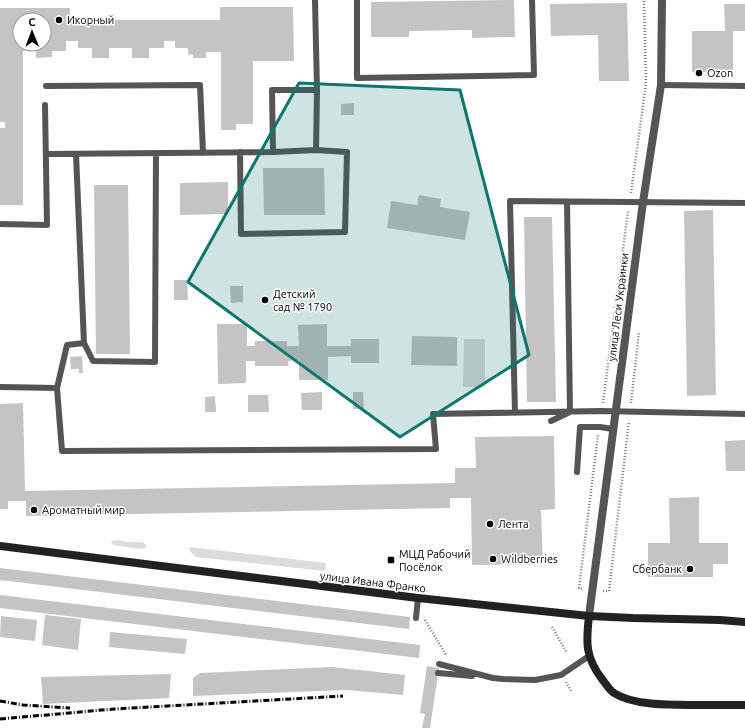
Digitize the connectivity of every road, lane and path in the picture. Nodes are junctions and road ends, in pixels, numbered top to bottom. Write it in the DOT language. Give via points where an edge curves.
graph roads {
  1 [pos="315,0"];
  2 [pos="357,0"];
  3 [pos="532,0"];
  4 [pos="644,0"];
  5 [pos="662,0"];
  6 [pos="661,85"];
  7 [pos="46,86"];
  8 [pos="745,86"];
  9 [pos="317,90"];
  10 [pos="45,105"];
  11 [pos="316,150"];
  12 [pos="240,152"];
  13 [pos="273,152"];
  14 [pos="156,153"];
  15 [pos="203,153"];
  16 [pos="46,154"];
  17 [pos="76,154"];
  18 [pos="567,202"];
  19 [pos="630,202"];
  20 [pos="643,202"];
  21 [pos="745,202"];
  22 [pos="0,224"];
  23 [pos="84,343"];
  24 [pos="0,387"];
  25 [pos="57,388"];
  26 [pos="515,412"];
  27 [pos="570,412"];
  28 [pos="601,412"];
  29 [pos="616,412"];
  30 [pos="745,414"];
  31 [pos="551,421"];
  32 [pos="600,427"];
  33 [pos="613,429"];
  34 [pos="577,472"];
  35 [pos="0,546"];
  36 [pos="579,588"];
  37 [pos="418,598"];
  38 [pos="417,607"];
  39 [pos="589,616"];
  40 [pos="416,618"];
  41 [pos="745,622"];
  42 [pos="552,627"];
  43 [pos="568,653"];
  44 [pos="589,656"];
  45 [pos="449,661"];
  46 [pos="439,664"];
  47 [pos="438,673"];
  48 [pos="493,678"];
  49 [pos="566,681"];
  50 [pos="571,691"];
  51 [pos="745,704"];
  1 -- 9 [label="lane"];
  2 -- 3 [label="lane" via="357,78 534,75"];
  4 -- 19 [label="path" via="646,84"];
  5 -- 6 [label="street, улица Леси Украинки"];
  6 -- 8 [label="lane"];
  6 -- 20 [label="street, улица Леси Украинки"];
  7 -- 15 [label="lane" via="200,85"];
  9 -- 11 [label="lane"];
  9 -- 13 [label="lane" via="272,90"];
  10 -- 16 [label="lane"];
  11 -- 12 [label="lane" via="347,152 345,232 241,234"];
  11 -- 13 [label="lane"];
  12 -- 13 [label="lane"];
  12 -- 15 [label="lane"];
  14 -- 15 [label="lane"];
  14 -- 17 [label="lane"];
  14 -- 23 [label="lane" via="155,362 93,361"];
  16 -- 17 [label="lane"];
  16 -- 22 [label="lane" via="47,225"];
  17 -- 23 [label="lane"];
  18 -- 19 [label="lane"];
  18 -- 26 [label="lane" via="510,202"];
  18 -- 27 [label="lane"];
  19 -- 20 [label="lane"];
  19 -- 28 [label="path"];
  20 -- 21 [label="lane"];
  20 -- 29 [label="street, улица Леси Украинки"];
  23 -- 25 [label="lane" via="67,345"];
  24 -- 25 [label="lane"];
  25 -- 26 [label="lane" via="62,451 436,449 433,414"];
  26 -- 27 [label="lane"];
  27 -- 28 [label="lane"];
  27 -- 31 [label="lane"];
  28 -- 29 [label="lane"];
  29 -- 30 [label="lane"];
  29 -- 33 [label="street, улица Леси Украинки"];
  32 -- 33 [label="lane"];
  32 -- 34 [label="lane" via="580,428"];
  32 -- 36 [label="path"];
  33 -- 39 [label="street, улица Леси Украинки"];
  35 -- 37 [label="street, улица Ивана Франко"];
  37 -- 38 [label="lane"];
  37 -- 39 [label="street, улица Ивана Франко"];
  38 -- 40 [label="lane"];
  38 -- 45 [label="path"];
  39 -- 41 [label="street, улица Ивана Франко"];
  39 -- 44 [label="street"];
  42 -- 43 [label="path"];
  44 -- 48 [label="lane" via="561,675 549,678"];
  44 -- 51 [label="street" via="607,686 625,698 668,705"];
  46 -- 48 [label="lane"];
  47 -- 48 [label="lane"];
  49 -- 50 [label="path"];
}
